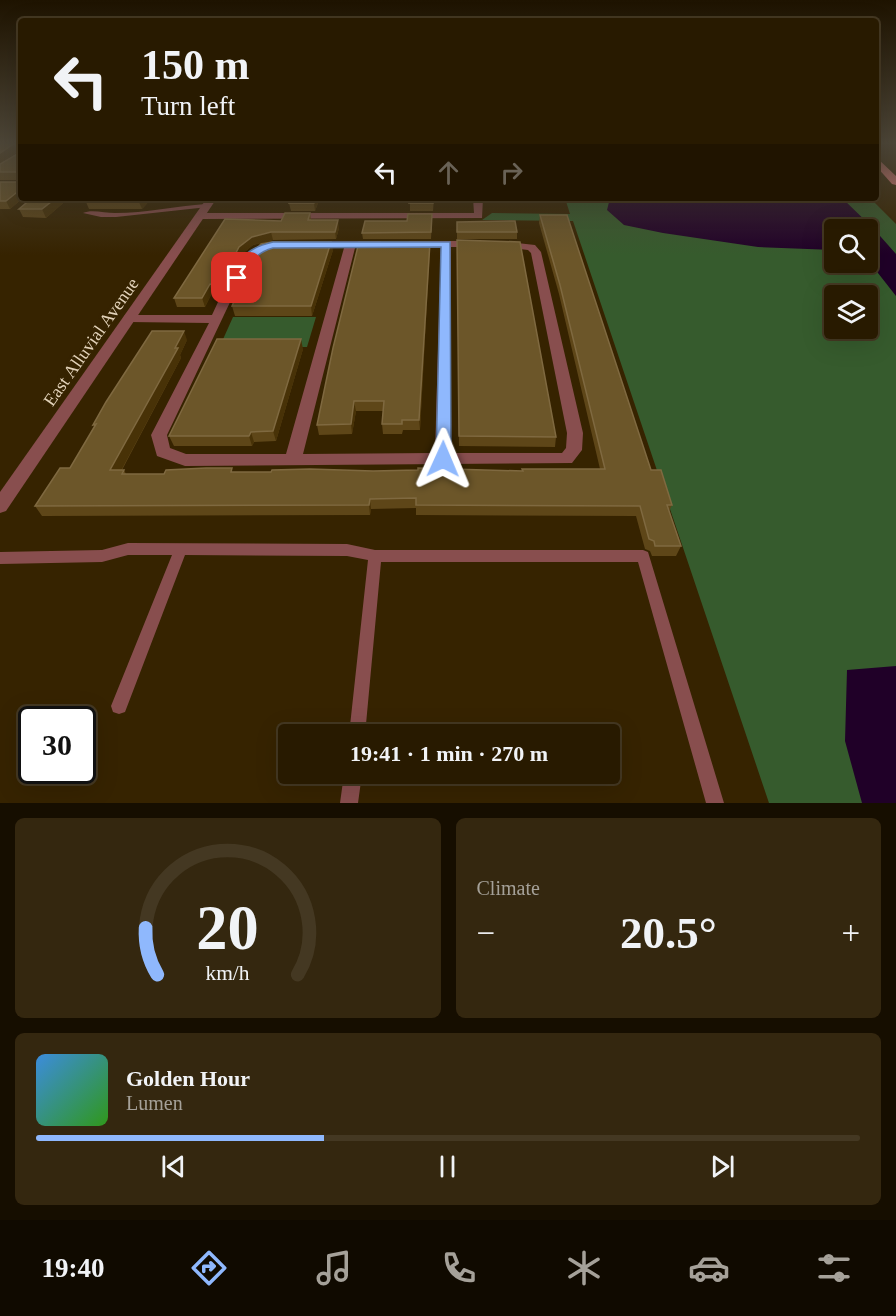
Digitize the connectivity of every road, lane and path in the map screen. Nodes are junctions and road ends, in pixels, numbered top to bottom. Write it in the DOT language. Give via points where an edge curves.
graph roads {
  1 [pos="478,201"];
  2 [pos="206,207"];
  3 [pos="86,213"];
  4 [pos="350,244"];
  5 [pos="446,244"];
  6 [pos="129,318"];
  7 [pos="218,319"];
  8 [pos="443,459"];
  9 [pos="293,460"];
  10 [pos="0,506"];
  11 [pos="181,549"];
  12 [pos="375,556"];
  13 [pos="0,558"];
  14 [pos="120,706"];
  15 [pos="358,724"];
  16 [pos="351,784"];
  17 [pos="350,803"];
  18 [pos="715,803"];
  1 -- 2 [label="street" via="479,216"];
  2 -- 3 [label="lane" via="147,213"];
  2 -- 6 [label="street, East Alluvial Avenue"];
  4 -- 5 [label="street"];
  4 -- 7 [label="street" via="258,249 247,258"];
  4 -- 9 [label="street"];
  5 -- 8 [label="street"];
  5 -- 8 [label="street" via="516,244 536,252 575,433 574,450 566,459"];
  6 -- 7 [label="street"];
  6 -- 10 [label="street, East Alluvial Avenue"];
  7 -- 9 [label="street" via="159,435 163,452 185,460"];
  8 -- 9 [label="street"];
  11 -- 12 [label="lane" via="347,550"];
  11 -- 13 [label="lane" via="128,549 102,556"];
  11 -- 14 [label="lane"];
  12 -- 15 [label="lane"];
  12 -- 18 [label="lane" via="643,556"];
  16 -- 17 [label="lane"];
}
